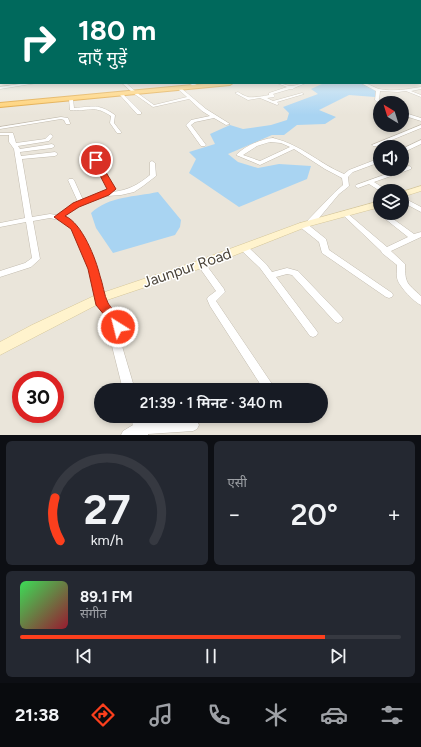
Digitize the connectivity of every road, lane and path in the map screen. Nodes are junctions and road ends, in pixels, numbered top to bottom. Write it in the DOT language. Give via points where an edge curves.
graph roads {
  1 [pos="125,84"];
  2 [pos="192,84"];
  3 [pos="211,84"];
  4 [pos="222,84"];
  5 [pos="282,84"];
  6 [pos="300,84"];
  7 [pos="366,84"];
  8 [pos="23,86"];
  9 [pos="197,86"];
  10 [pos="290,87"];
  11 [pos="0,88"];
  12 [pos="421,88"];
  13 [pos="180,89"];
  14 [pos="378,90"];
  15 [pos="405,90"];
  16 [pos="134,92"];
  17 [pos="237,93"];
  18 [pos="121,94"];
  19 [pos="377,96"];
  20 [pos="421,96"];
  21 [pos="190,98"];
  22 [pos="262,98"];
  23 [pos="71,99"];
  24 [pos="0,104"];
  25 [pos="140,113"];
  26 [pos="215,116"];
  27 [pos="409,116"];
  28 [pos="421,120"];
  29 [pos="68,123"];
  30 [pos="228,124"];
  31 [pos="421,126"];
  32 [pos="0,128"];
  33 [pos="119,132"];
  34 [pos="0,134"];
  35 [pos="50,136"];
  36 [pos="387,140"];
  37 [pos="421,142"];
  38 [pos="203,145"];
  39 [pos="52,146"];
  40 [pos="293,148"];
  41 [pos="409,148"];
  42 [pos="17,151"];
  43 [pos="55,154"];
  44 [pos="96,160"];
  45 [pos="152,163"];
  46 [pos="373,163"];
  47 [pos="386,176"];
  48 [pos="345,177"];
  49 [pos="71,180"];
  50 [pos="369,182"];
  51 [pos="373,184"];
  52 [pos="358,186"];
  53 [pos="421,188"];
  54 [pos="409,192"];
  55 [pos="106,194"];
  56 [pos="81,202"];
  57 [pos="409,203"];
  58 [pos="373,210"];
  59 [pos="421,210"];
  60 [pos="345,214"];
  61 [pos="58,217"];
  62 [pos="30,219"];
  63 [pos="392,220"];
  64 [pos="307,223"];
  65 [pos="0,225"];
  66 [pos="421,234"];
  67 [pos="413,237"];
  68 [pos="244,248"];
  69 [pos="385,251"];
  70 [pos="201,264"];
  71 [pos="0,274"];
  72 [pos="270,276"];
  73 [pos="389,295"];
  74 [pos="100,298"];
  75 [pos="421,301"];
  76 [pos="338,319"];
  77 [pos="314,333"];
  78 [pos="0,349"];
  79 [pos="127,383"];
  80 [pos="265,383"];
  81 [pos="193,425"];
  82 [pos="140,426"];
  83 [pos="127,435"];
  1 -- 16 [label="street"];
  2 -- 9 [label="street"];
  3 -- 9 [label="highway"];
  4 -- 13 [label="highway"];
  5 -- 10 [label="street"];
  6 -- 10 [label="street"];
  7 -- 14 [label="street"];
  8 -- 11 [label="street"];
  9 -- 16 [label="highway"];
  10 -- 22 [label="street" via="270,94 273,96"];
  10 -- 22 [label="street" via="302,94 275,103"];
  12 -- 15 [label="street"];
  13 -- 16 [label="highway"];
  13 -- 21 [label="street"];
  14 -- 15 [label="street"];
  14 -- 19 [label="street"];
  15 -- 20 [label="street"];
  16 -- 18 [label="highway"];
  16 -- 21 [label="street" via="153,106"];
  16 -- 24 [label="highway"];
  17 -- 22 [label="street" via="249,99"];
  18 -- 23 [label="highway"];
  18 -- 25 [label="street"];
  21 -- 26 [label="street"];
  23 -- 24 [label="highway"];
  23 -- 33 [label="street" via="72,109 92,106 113,116 112,123"];
  26 -- 30 [label="street"];
  26 -- 38 [label="street" via="193,121 188,125"];
  27 -- 28 [label="street"];
  29 -- 32 [label="street" via="66,119 61,118"];
  31 -- 36 [label="street"];
  34 -- 42 [label="street" via="11,134"];
  35 -- 42 [label="street" via="47,140"];
  37 -- 41 [label="street"];
  39 -- 42 [label="street"];
  40 -- 40 [label="street" via="260,163 239,155 271,140"];
  40 -- 48 [label="street"];
  42 -- 43 [label="street"];
  42 -- 62 [label="street"];
  44 -- 55 [label="street" via="112,189"];
  45 -- 55 [label="street" via="153,176 132,191"];
  46 -- 48 [label="street" via="351,171"];
  47 -- 50 [label="street"];
  48 -- 64 [label="street" via="346,186"];
  49 -- 56 [label="street"];
  50 -- 51 [label="street"];
  50 -- 52 [label="street"];
  53 -- 54 [label="street"];
  55 -- 56 [label="street"];
  56 -- 61 [label="street"];
  57 -- 59 [label="street"];
  58 -- 60 [label="street, Jaunpur Road"];
  60 -- 64 [label="street, Jaunpur Road"];
  60 -- 69 [label="street"];
  61 -- 62 [label="street"];
  61 -- 74 [label="street" via="75,228 93,269"];
  62 -- 65 [label="street"];
  62 -- 71 [label="street" via="36,259 28,265"];
  63 -- 67 [label="street"];
  64 -- 68 [label="street, Jaunpur Road"];
  64 -- 73 [label="street" via="323,241 325,251"];
  66 -- 67 [label="street"];
  67 -- 69 [label="street"];
  68 -- 70 [label="street, Jaunpur Road"];
  68 -- 72 [label="street"];
  69 -- 75 [label="street" via="401,264 401,280"];
  70 -- 74 [label="street, Jaunpur Road"];
  70 -- 80 [label="street" via="220,289 220,292 211,299 212,303"];
  72 -- 76 [label="street" via="287,271 295,273"];
  72 -- 77 [label="street"];
  74 -- 78 [label="street, Jaunpur Road"];
  74 -- 79 [label="street" via="105,309 117,321 117,346"];
  81 -- 82 [label="street"];
  82 -- 83 [label="street"];
}
